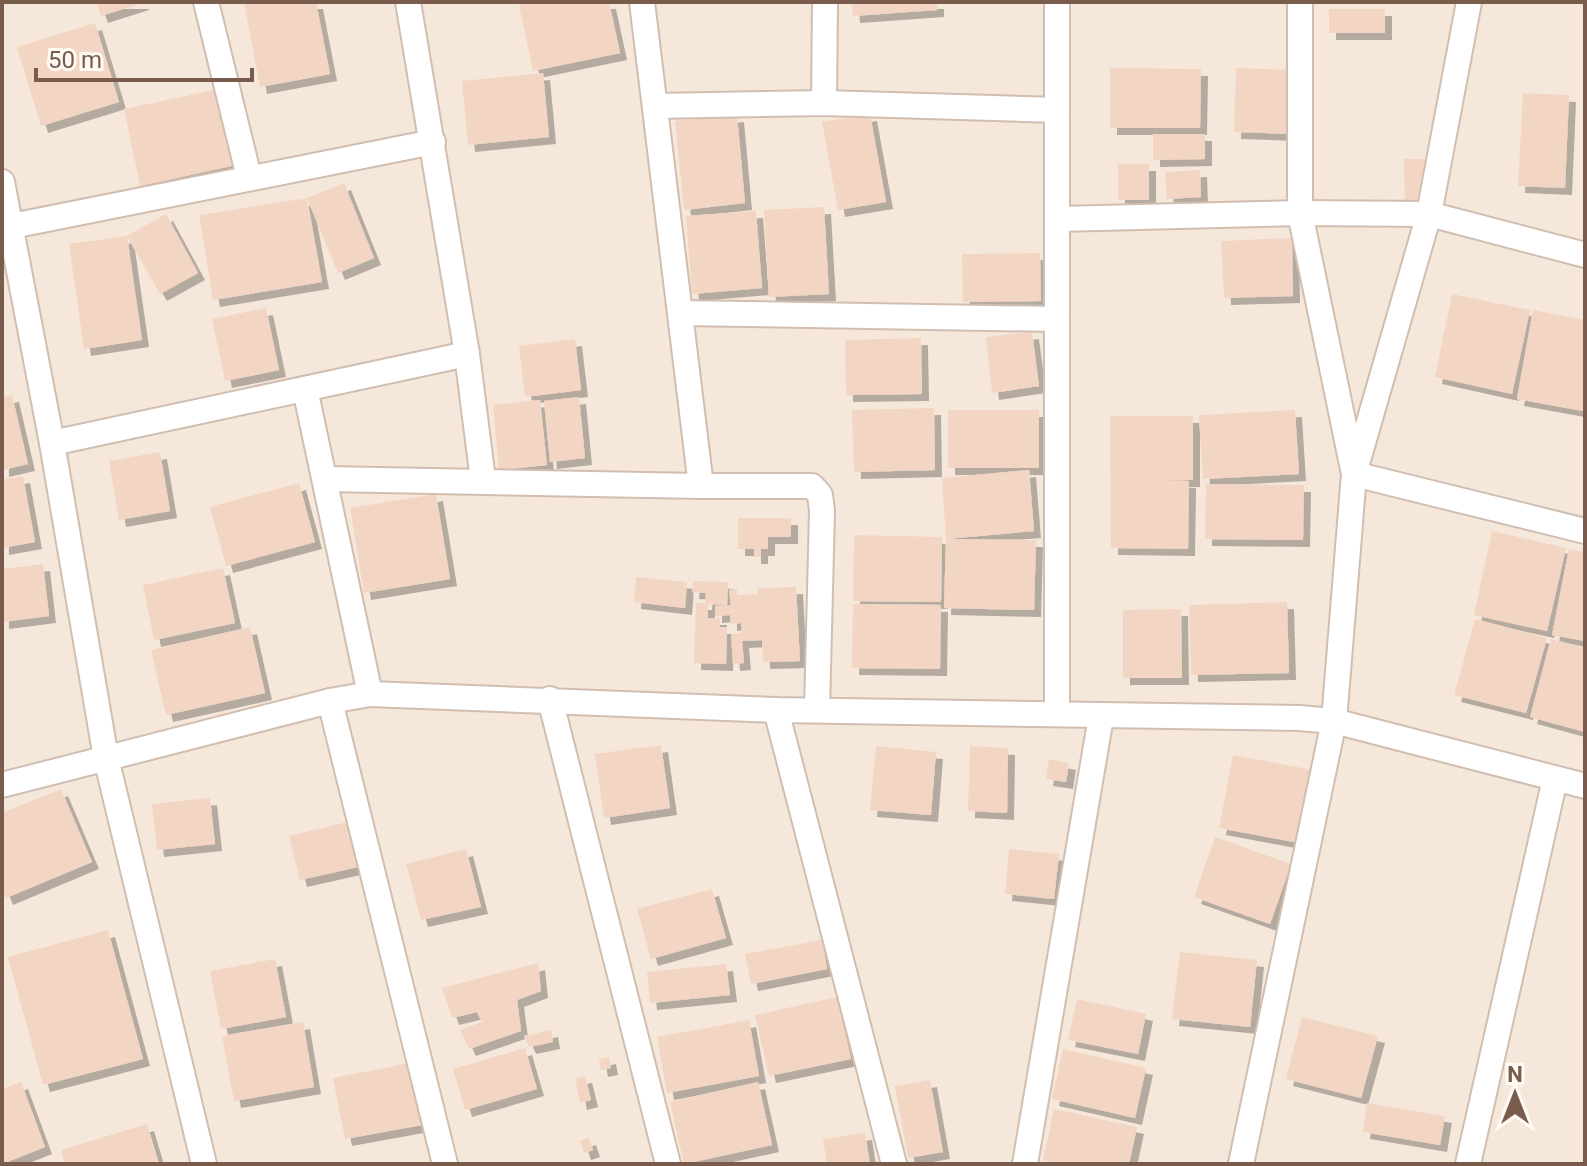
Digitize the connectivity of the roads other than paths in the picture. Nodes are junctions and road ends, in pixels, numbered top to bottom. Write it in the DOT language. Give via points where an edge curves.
graph roads {
  1 [pos="206,2"];
  2 [pos="408,2"];
  3 [pos="642,2"];
  4 [pos="825,2"];
  5 [pos="1057,2"];
  6 [pos="1300,2"];
  7 [pos="1469,2"];
  8 [pos="824,103"];
  9 [pos="655,106"];
  10 [pos="1057,110"];
  11 [pos="433,142"];
  12 [pos="249,177"];
  13 [pos="2,182"];
  14 [pos="1300,213"];
  15 [pos="1429,214"];
  16 [pos="1057,219"];
  17 [pos="6,227"];
  18 [pos="1585,255"];
  19 [pos="680,313"];
  20 [pos="1057,319"];
  21 [pos="467,354"];
  22 [pos="305,389"];
  23 [pos="52,443"];
  24 [pos="1354,474"];
  25 [pos="326,479"];
  26 [pos="483,480"];
  27 [pos="701,486"];
  28 [pos="1585,531"];
  29 [pos="370,694"];
  30 [pos="550,699"];
  31 [pos="330,701"];
  32 [pos="776,710"];
  33 [pos="817,710"];
  34 [pos="1057,713"];
  35 [pos="1101,717"];
  36 [pos="1334,721"];
  37 [pos="106,758"];
  38 [pos="1555,779"];
  39 [pos="2,785"];
  40 [pos="1585,786"];
  41 [pos="204,1164"];
  42 [pos="445,1164"];
  43 [pos="668,1164"];
  44 [pos="894,1164"];
  45 [pos="1025,1164"];
  46 [pos="1241,1164"];
  47 [pos="1468,1164"];
  1 -- 12 [label="street"];
  2 -- 11 [label="street"];
  3 -- 9 [label="street"];
  4 -- 8 [label="street"];
  5 -- 10 [label="street"];
  6 -- 14 [label="street"];
  7 -- 15 [label="street"];
  8 -- 9 [label="street"];
  8 -- 10 [label="street"];
  9 -- 19 [label="street"];
  10 -- 16 [label="street"];
  11 -- 12 [label="street"];
  11 -- 21 [label="street"];
  12 -- 17 [label="street"];
  13 -- 17 [label="street"];
  14 -- 15 [label="street"];
  14 -- 16 [label="street"];
  14 -- 24 [label="street"];
  15 -- 18 [label="street"];
  15 -- 24 [label="street"];
  16 -- 20 [label="street"];
  17 -- 23 [label="street"];
  19 -- 20 [label="street"];
  19 -- 27 [label="street"];
  20 -- 34 [label="street"];
  21 -- 22 [label="street"];
  21 -- 26 [label="street"];
  22 -- 23 [label="street"];
  22 -- 25 [label="street"];
  23 -- 37 [label="street"];
  24 -- 28 [label="street"];
  24 -- 36 [label="street"];
  25 -- 26 [label="street"];
  25 -- 29 [label="street"];
  26 -- 27 [label="street"];
  27 -- 33 [label="street" via="812,486 820,495"];
  29 -- 30 [label="street"];
  29 -- 31 [label="street"];
  30 -- 32 [label="street"];
  30 -- 43 [label="street"];
  31 -- 37 [label="street"];
  31 -- 42 [label="street"];
  32 -- 33 [label="street"];
  32 -- 44 [label="street"];
  33 -- 34 [label="street"];
  34 -- 35 [label="street"];
  35 -- 36 [label="street"];
  35 -- 45 [label="street"];
  36 -- 38 [label="street"];
  36 -- 46 [label="street"];
  37 -- 39 [label="street"];
  37 -- 41 [label="street"];
  38 -- 40 [label="street"];
  38 -- 47 [label="street"];
}
